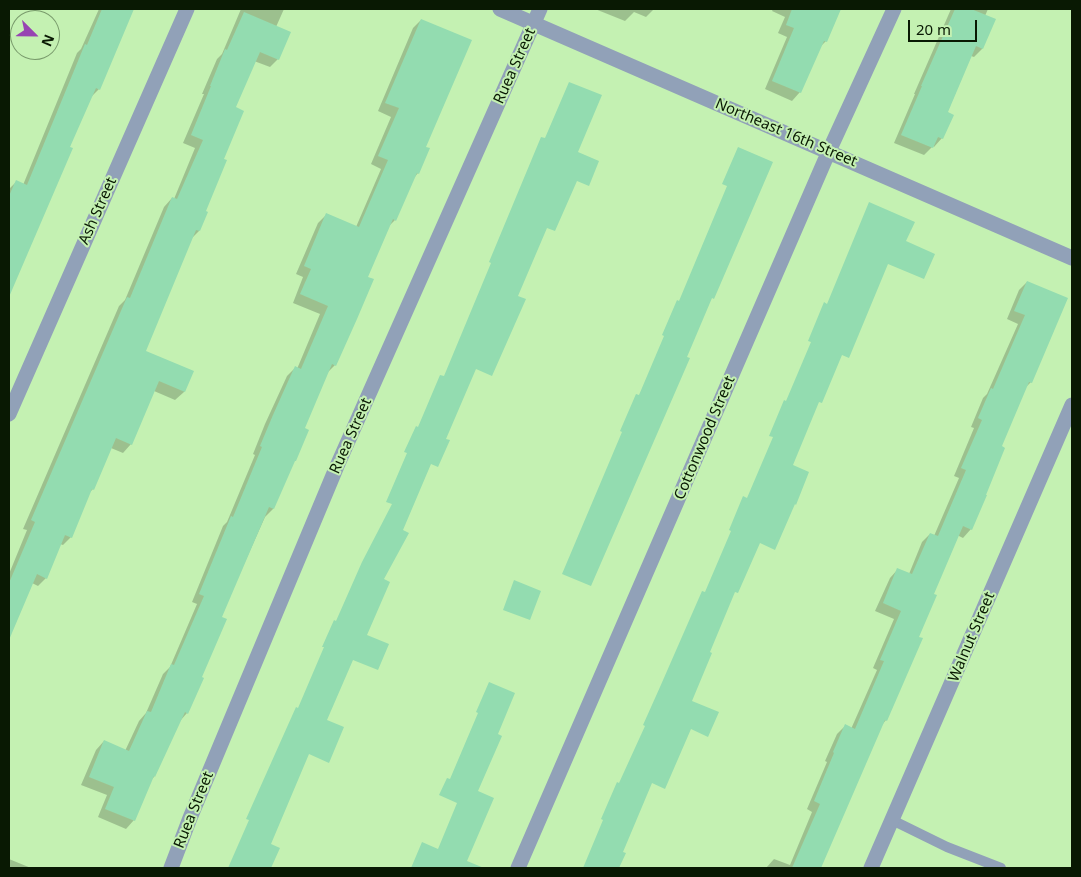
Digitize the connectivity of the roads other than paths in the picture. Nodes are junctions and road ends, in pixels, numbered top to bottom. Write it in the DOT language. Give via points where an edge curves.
graph roads {
  1 [pos="187,9"];
  2 [pos="500,9"];
  3 [pos="540,9"];
  4 [pos="894,9"];
  5 [pos="534,24"];
  6 [pos="829,151"];
  7 [pos="1072,258"];
  8 [pos="1072,405"];
  9 [pos="9,414"];
  10 [pos="892,820"];
  11 [pos="171,868"];
  12 [pos="518,868"];
  13 [pos="871,868"];
  14 [pos="1001,868"];
  1 -- 9 [label="street, Ash Street"];
  2 -- 5 [label="street, Northeast 16th Street"];
  3 -- 5 [label="street, Ruea Street"];
  4 -- 6 [label="street, Cottonwood Street"];
  5 -- 6 [label="street, Northeast 16th Street"];
  5 -- 11 [label="street, Ruea Street" via="337,466"];
  6 -- 7 [label="street, Northeast 16th Street"];
  6 -- 12 [label="street, Cottonwood Street"];
  8 -- 10 [label="street, Walnut Street"];
  10 -- 13 [label="street, Walnut Street"];
  10 -- 14 [label="lane" via="947,847"];
}
